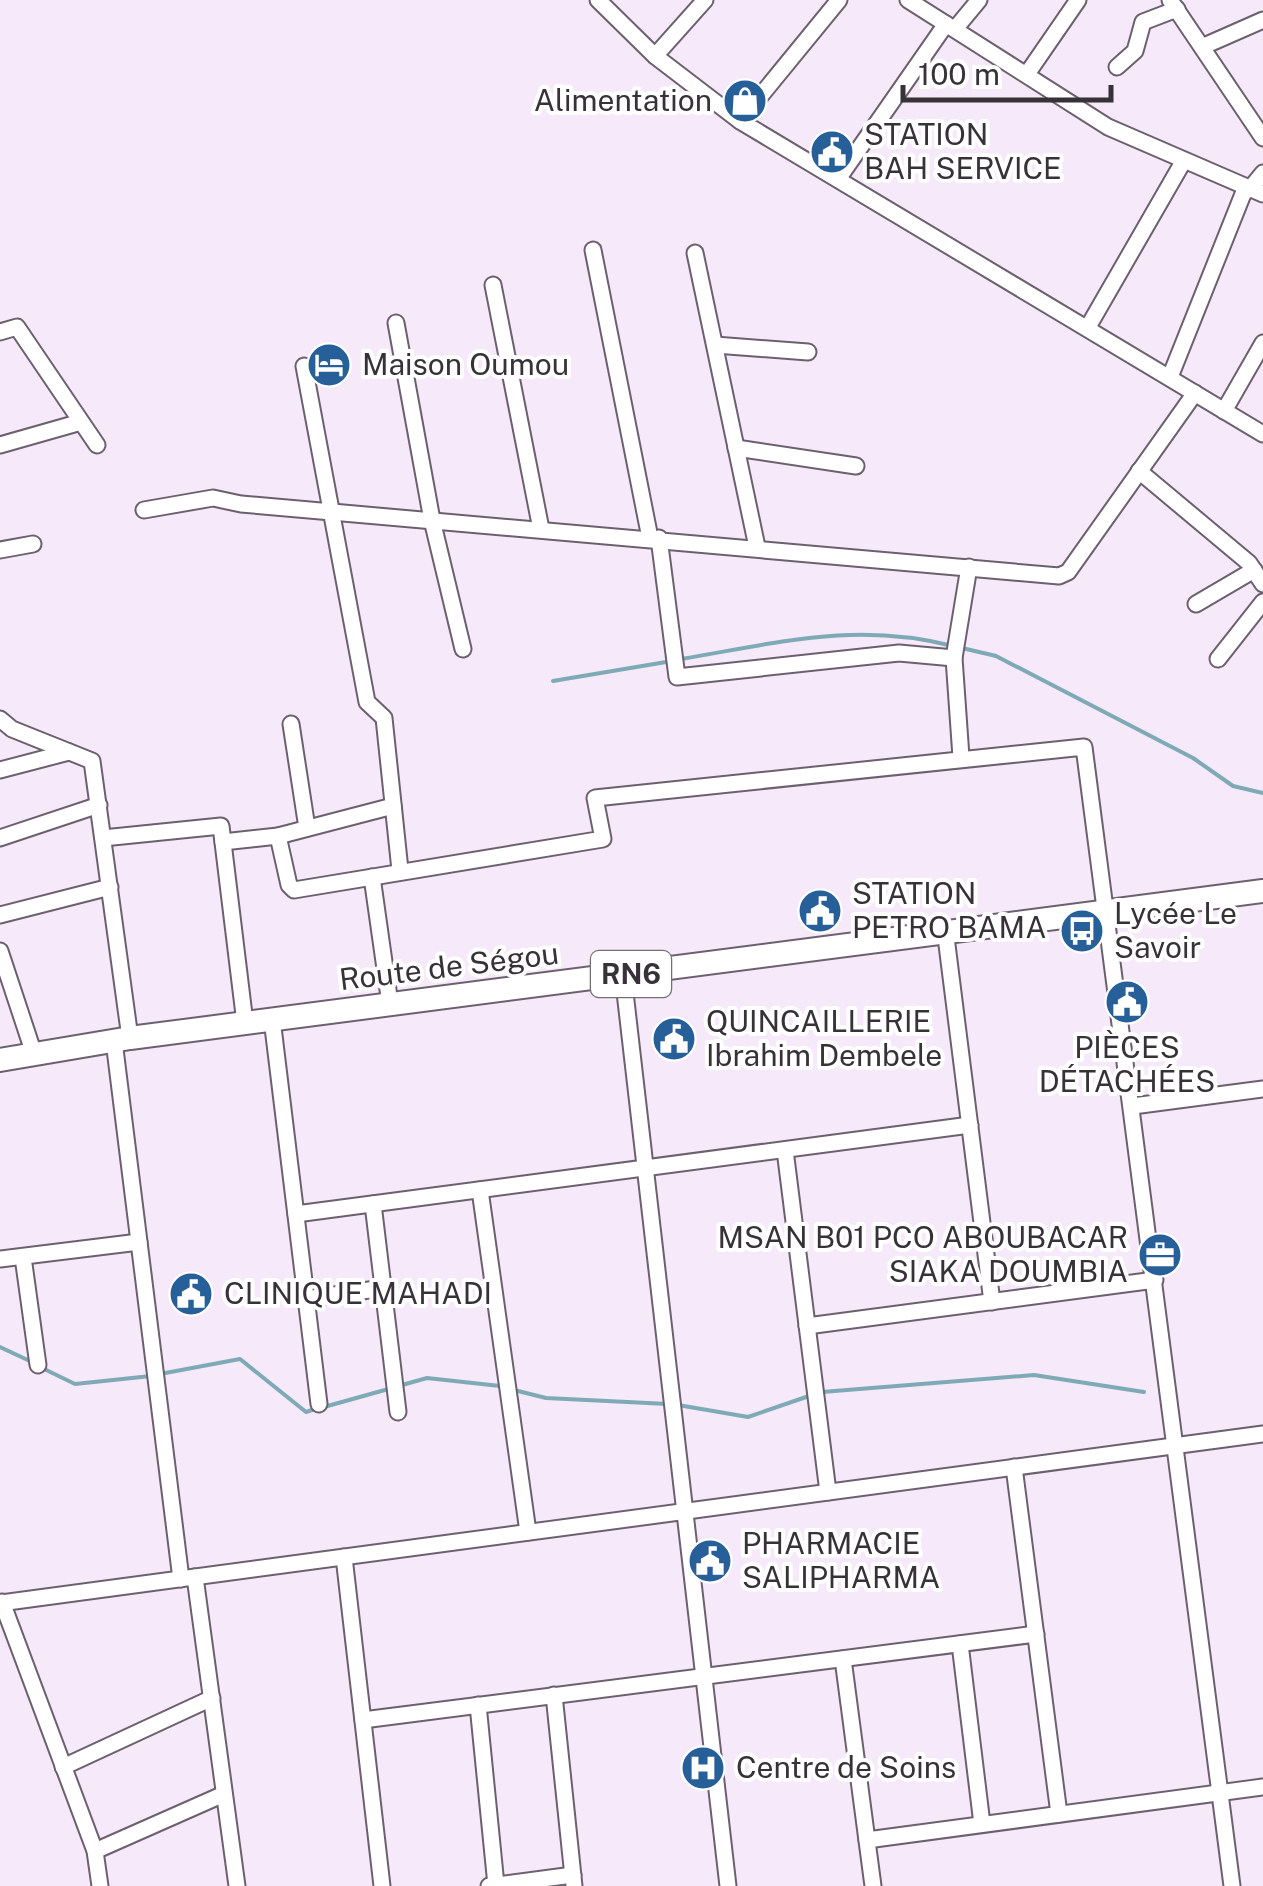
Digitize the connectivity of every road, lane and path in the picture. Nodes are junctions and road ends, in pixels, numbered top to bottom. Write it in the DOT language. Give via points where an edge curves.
graph roads {
  1 [pos="598,0"];
  2 [pos="704,0"];
  3 [pos="839,0"];
  4 [pos="908,0"];
  5 [pos="980,0"];
  6 [pos="1078,0"];
  7 [pos="1174,4"];
  8 [pos="1263,20"];
  9 [pos="950,27"];
  10 [pos="1204,46"];
  11 [pos="655,56"];
  12 [pos="1117,68"];
  13 [pos="1027,74"];
  14 [pos="740,121"];
  15 [pos="1263,138"];
  16 [pos="1183,162"];
  17 [pos="1263,172"];
  18 [pos="838,179"];
  19 [pos="1252,191"];
  20 [pos="593,250"];
  21 [pos="695,253"];
  22 [pos="493,285"];
  23 [pos="396,323"];
  24 [pos="1088,328"];
  25 [pos="0,332"];
  26 [pos="1263,342"];
  27 [pos="715,344"];
  28 [pos="808,352"];
  29 [pos="304,366"];
  30 [pos="1170,377"];
  31 [pos="1195,393"];
  32 [pos="1224,411"];
  33 [pos="82,422"];
  34 [pos="1263,434"];
  35 [pos="97,444"];
  36 [pos="0,445"];
  37 [pos="736,448"];
  38 [pos="856,466"];
  39 [pos="1139,471"];
  40 [pos="144,510"];
  41 [pos="331,512"];
  42 [pos="432,520"];
  43 [pos="542,529"];
  44 [pos="655,538"];
  45 [pos="32,544"];
  46 [pos="757,547"];
  47 [pos="0,550"];
  48 [pos="969,567"];
  49 [pos="1258,577"];
  50 [pos="1263,602"];
  51 [pos="1196,604"];
  52 [pos="463,649"];
  53 [pos="955,652"];
  54 [pos="1218,658"];
  55 [pos="0,719"];
  56 [pos="291,724"];
  57 [pos="70,752"];
  58 [pos="961,758"];
  59 [pos="0,770"];
  60 [pos="98,805"];
  61 [pos="393,806"];
  62 [pos="307,828"];
  63 [pos="278,836"];
  64 [pos="0,838"];
  65 [pos="103,838"];
  66 [pos="223,842"];
  67 [pos="400,870"];
  68 [pos="372,878"];
  69 [pos="110,887"];
  70 [pos="1263,891"];
  71 [pos="1108,910"];
  72 [pos="0,916"];
  73 [pos="945,929"];
  74 [pos="0,951"];
  75 [pos="623,975"];
  76 [pos="390,1004"];
  77 [pos="272,1020"];
  78 [pos="245,1023"];
  79 [pos="122,1039"];
  80 [pos="34,1054"];
  81 [pos="0,1060"];
  82 [pos="1263,1089"];
  83 [pos="1133,1106"];
  84 [pos="970,1125"];
  85 [pos="785,1150"];
  86 [pos="646,1168"];
  87 [pos="480,1190"];
  88 [pos="373,1204"];
  89 [pos="296,1214"];
  90 [pos="139,1242"];
  91 [pos="23,1256"];
  92 [pos="0,1260"];
  93 [pos="1155,1280"];
  94 [pos="384,1288"];
  95 [pos="306,1299"];
  96 [pos="992,1302"];
  97 [pos="807,1326"];
  98 [pos="38,1365"];
  99 [pos="319,1404"];
  100 [pos="398,1412"];
  101 [pos="1263,1434"];
  102 [pos="1176,1446"];
  103 [pos="1014,1468"];
  104 [pos="828,1492"];
  105 [pos="685,1511"];
  106 [pos="528,1532"];
  107 [pos="344,1557"];
  108 [pos="188,1578"];
  109 [pos="1,1602"];
  110 [pos="1036,1634"];
  111 [pos="960,1644"];
  112 [pos="843,1659"];
  113 [pos="704,1676"];
  114 [pos="554,1696"];
  115 [pos="212,1698"];
  116 [pos="478,1705"];
  117 [pos="362,1720"];
  118 [pos="64,1766"];
  119 [pos="1263,1787"];
  120 [pos="1220,1793"];
  121 [pos="224,1794"];
  122 [pos="1059,1814"];
  123 [pos="982,1824"];
  124 [pos="867,1840"];
  125 [pos="95,1851"];
  126 [pos="574,1881"];
  127 [pos="496,1885"];
  128 [pos="100,1886"];
  129 [pos="236,1886"];
  130 [pos="382,1886"];
  131 [pos="489,1886"];
  132 [pos="728,1886"];
  133 [pos="873,1886"];
  134 [pos="1232,1886"];
  1 -- 11 [label="street"];
  2 -- 11 [label="street"];
  3 -- 14 [label="street"];
  4 -- 9 [label="street"];
  5 -- 9 [label="street"];
  6 -- 13 [label="street"];
  7 -- 10 [label="street"];
  7 -- 12 [label="street" via="1144,22 1134,51"];
  8 -- 10 [label="street"];
  9 -- 13 [label="street"];
  9 -- 18 [label="street"];
  10 -- 15 [label="street"];
  11 -- 14 [label="street"];
  13 -- 16 [label="street" via="1108,127"];
  14 -- 18 [label="street"];
  16 -- 19 [label="street"];
  16 -- 24 [label="street"];
  17 -- 19 [label="street"];
  18 -- 24 [label="street"];
  19 -- 30 [label="street"];
  20 -- 44 [label="street"];
  21 -- 27 [label="street"];
  22 -- 43 [label="street"];
  23 -- 42 [label="street"];
  24 -- 30 [label="street"];
  25 -- 33 [label="street" via="17,327"];
  26 -- 32 [label="street"];
  27 -- 28 [label="street"];
  27 -- 37 [label="street"];
  29 -- 41 [label="street"];
  30 -- 31 [label="street"];
  31 -- 32 [label="street"];
  31 -- 39 [label="street"];
  32 -- 34 [label="street"];
  33 -- 35 [label="street"];
  33 -- 36 [label="street"];
  37 -- 38 [label="street"];
  37 -- 46 [label="street"];
  39 -- 48 [label="street" via="1064,575"];
  39 -- 49 [label="street"];
  40 -- 41 [label="street" via="213,498"];
  41 -- 42 [label="street"];
  41 -- 61 [label="street" via="367,702 384,718"];
  42 -- 43 [label="street"];
  42 -- 52 [label="street"];
  43 -- 44 [label="street"];
  44 -- 46 [label="street"];
  44 -- 53 [label="street" via="678,677"];
  45 -- 47 [label="street"];
  46 -- 48 [label="street"];
  48 -- 53 [label="street"];
  49 -- 51 [label="street"];
  50 -- 54 [label="street"];
  53 -- 58 [label="street"];
  55 -- 57 [label="street"];
  56 -- 62 [label="street"];
  57 -- 59 [label="street"];
  57 -- 60 [label="street" via="92,760"];
  58 -- 67 [label="street" via="595,798 603,839"];
  58 -- 71 [label="street" via="1084,747"];
  60 -- 64 [label="street"];
  60 -- 65 [label="street"];
  61 -- 62 [label="street"];
  61 -- 67 [label="street"];
  62 -- 63 [label="street"];
  63 -- 66 [label="street"];
  63 -- 68 [label="street" via="294,890"];
  65 -- 66 [label="street" via="221,826"];
  65 -- 69 [label="street"];
  66 -- 78 [label="street"];
  67 -- 68 [label="street"];
  68 -- 76 [label="street"];
  69 -- 72 [label="street"];
  69 -- 79 [label="street"];
  70 -- 71 [label="highway, Route de Ségou / RN6"];
  71 -- 73 [label="highway, Route de Ségou / RN6"];
  71 -- 83 [label="street"];
  73 -- 75 [label="highway, Route de Ségou / RN6"];
  73 -- 84 [label="street"];
  74 -- 80 [label="street"];
  75 -- 76 [label="highway, Route de Ségou / RN6"];
  75 -- 86 [label="street"];
  76 -- 77 [label="highway, Route de Ségou / RN6"];
  77 -- 78 [label="highway, Route de Ségou / RN6"];
  77 -- 89 [label="street"];
  78 -- 79 [label="highway, Route de Ségou / RN6"];
  79 -- 80 [label="highway, Route de Ségou / RN6"];
  79 -- 90 [label="street"];
  80 -- 81 [label="highway, Route de Ségou / RN6"];
  82 -- 83 [label="street"];
  83 -- 93 [label="street"];
  84 -- 85 [label="street"];
  84 -- 96 [label="street"];
  85 -- 86 [label="street"];
  85 -- 97 [label="street"];
  86 -- 87 [label="street"];
  86 -- 105 [label="street"];
  87 -- 88 [label="street"];
  87 -- 106 [label="street"];
  88 -- 89 [label="street"];
  88 -- 94 [label="street"];
  89 -- 95 [label="street"];
  90 -- 91 [label="street"];
  90 -- 108 [label="street"];
  91 -- 92 [label="street"];
  91 -- 98 [label="street"];
  93 -- 96 [label="street"];
  93 -- 102 [label="street"];
  94 -- 95 [label="street"];
  94 -- 100 [label="street"];
  95 -- 99 [label="street"];
  96 -- 97 [label="street"];
  97 -- 104 [label="street"];
  101 -- 102 [label="street"];
  102 -- 103 [label="street"];
  102 -- 120 [label="street"];
  103 -- 104 [label="street"];
  103 -- 110 [label="street"];
  104 -- 105 [label="street"];
  105 -- 106 [label="street"];
  105 -- 113 [label="street"];
  106 -- 107 [label="street"];
  107 -- 108 [label="street"];
  107 -- 117 [label="street"];
  108 -- 109 [label="street"];
  108 -- 115 [label="street"];
  109 -- 118 [label="street"];
  110 -- 111 [label="street"];
  110 -- 122 [label="street"];
  111 -- 112 [label="street"];
  111 -- 123 [label="street"];
  112 -- 113 [label="street"];
  112 -- 124 [label="street"];
  113 -- 114 [label="street"];
  113 -- 132 [label="street"];
  114 -- 116 [label="street"];
  114 -- 126 [label="street"];
  115 -- 118 [label="street"];
  115 -- 121 [label="street"];
  116 -- 117 [label="street"];
  116 -- 127 [label="street"];
  117 -- 130 [label="street"];
  118 -- 125 [label="street"];
  119 -- 120 [label="street"];
  120 -- 122 [label="street"];
  120 -- 134 [label="street"];
  121 -- 125 [label="street"];
  121 -- 129 [label="street"];
  122 -- 123 [label="street"];
  123 -- 124 [label="street"];
  124 -- 133 [label="street"];
  125 -- 128 [label="street"];
  126 -- 127 [label="street"];
  127 -- 131 [label="street"];
}
